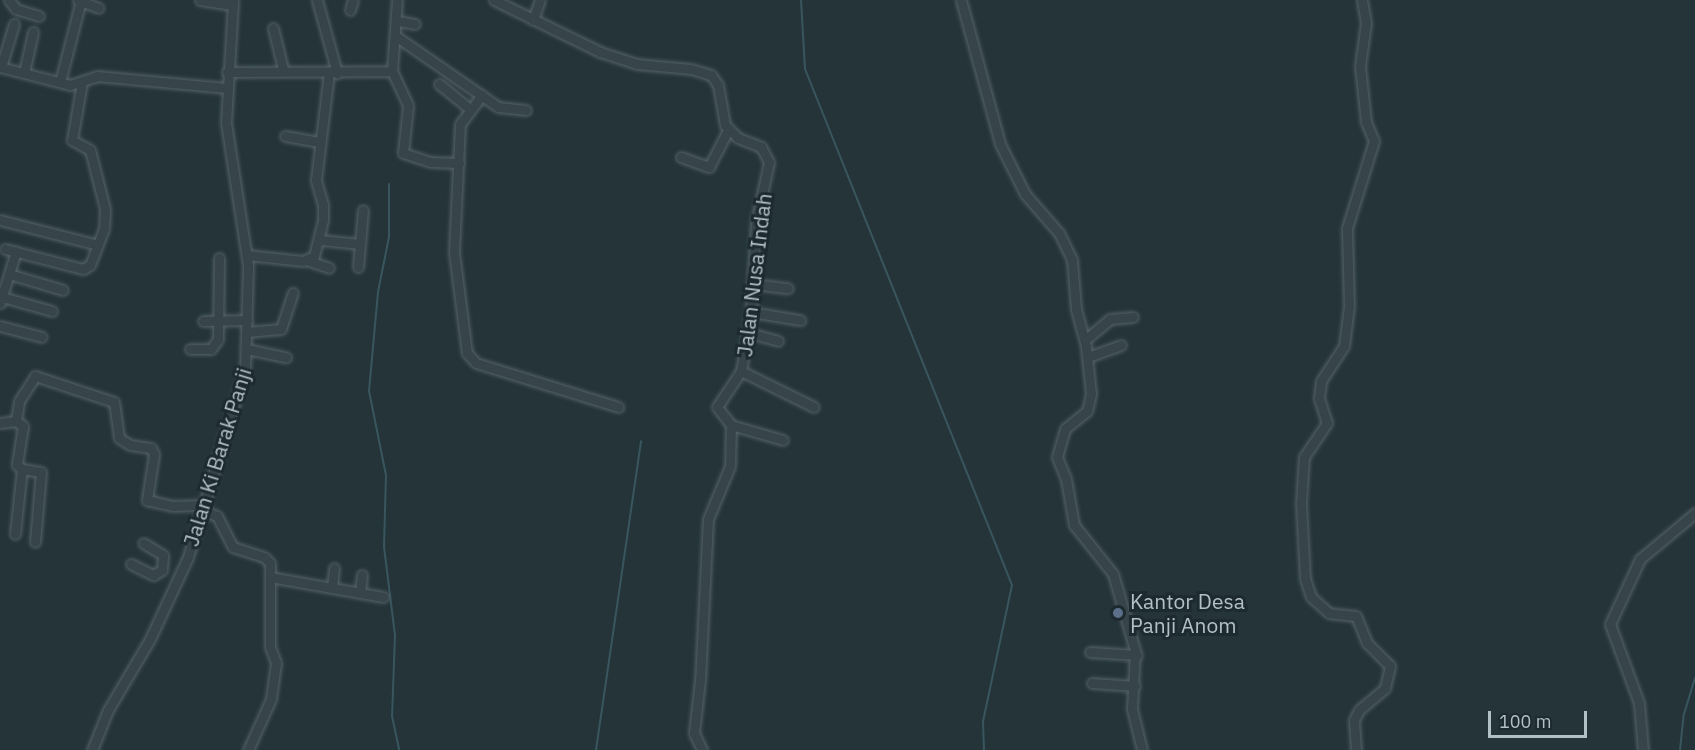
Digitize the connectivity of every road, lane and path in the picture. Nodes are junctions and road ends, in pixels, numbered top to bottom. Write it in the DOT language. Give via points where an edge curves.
graph roads {
  1 [pos="9,0"];
  2 [pos="80,0"];
  3 [pos="200,0"];
  4 [pos="317,0"];
  5 [pos="353,0"];
  6 [pos="397,0"];
  7 [pos="494,0"];
  8 [pos="540,0"];
  9 [pos="961,0"];
  10 [pos="1362,0"];
  11 [pos="232,3"];
  12 [pos="99,8"];
  13 [pos="350,10"];
  14 [pos="39,16"];
  15 [pos="533,20"];
  16 [pos="398,21"];
  17 [pos="14,24"];
  18 [pos="415,24"];
  19 [pos="273,28"];
  20 [pos="33,32"];
  21 [pos="398,37"];
  22 [pos="1,67"];
  23 [pos="283,69"];
  24 [pos="392,71"];
  25 [pos="227,72"];
  26 [pos="24,73"];
  27 [pos="333,73"];
  28 [pos="60,82"];
  29 [pos="82,82"];
  30 [pos="440,84"];
  31 [pos="226,88"];
  32 [pos="482,95"];
  33 [pos="469,108"];
  34 [pos="526,110"];
  35 [pos="728,130"];
  36 [pos="285,136"];
  37 [pos="320,142"];
  38 [pos="681,157"];
  39 [pos="459,163"];
  40 [pos="363,210"];
  41 [pos="0,220"];
  42 [pos="321,240"];
  43 [pos="360,244"];
  44 [pos="98,245"];
  45 [pos="5,249"];
  46 [pos="16,251"];
  47 [pos="247,255"];
  48 [pos="219,258"];
  49 [pos="309,261"];
  50 [pos="358,267"];
  51 [pos="329,268"];
  52 [pos="9,274"];
  53 [pos="753,284"];
  54 [pos="788,288"];
  55 [pos="63,290"];
  56 [pos="293,294"];
  57 [pos="1,300"];
  58 [pos="52,311"];
  59 [pos="751,312"];
  60 [pos="1133,317"];
  61 [pos="247,320"];
  62 [pos="800,320"];
  63 [pos="203,321"];
  64 [pos="221,321"];
  65 [pos="0,326"];
  66 [pos="247,332"];
  67 [pos="749,333"];
  68 [pos="42,338"];
  69 [pos="1085,340"];
  70 [pos="778,341"];
  71 [pos="1121,345"];
  72 [pos="190,348"];
  73 [pos="247,349"];
  74 [pos="286,357"];
  75 [pos="1088,357"];
  76 [pos="741,371"];
  77 [pos="618,407"];
  78 [pos="814,407"];
  79 [pos="16,421"];
  80 [pos="0,423"];
  81 [pos="731,425"];
  82 [pos="783,440"];
  83 [pos="22,469"];
  84 [pos="205,508"];
  85 [pos="1695,513"];
  86 [pos="15,534"];
  87 [pos="34,542"];
  88 [pos="143,543"];
  89 [pos="165,563"];
  90 [pos="131,564"];
  91 [pos="334,568"];
  92 [pos="182,572"];
  93 [pos="362,575"];
  94 [pos="270,577"];
  95 [pos="332,588"];
  96 [pos="360,593"];
  97 [pos="384,597"];
  98 [pos="1090,652"];
  99 [pos="1137,655"];
  100 [pos="1092,683"];
  101 [pos="1135,686"];
  102 [pos="92,750"];
  103 [pos="248,750"];
  104 [pos="702,750"];
  105 [pos="1142,750"];
  106 [pos="1356,750"];
  107 [pos="1643,750"];
  1 -- 14 [label="street" via="16,9"];
  2 -- 12 [label="street"];
  2 -- 28 [label="street"];
  3 -- 11 [label="street"];
  4 -- 27 [label="street"];
  5 -- 13 [label="street"];
  6 -- 16 [label="street"];
  7 -- 15 [label="street"];
  8 -- 15 [label="street"];
  9 -- 69 [label="street" via="1000,144 1025,194 1069,252 1076,309"];
  10 -- 106 [label="street" via="1366,23 1360,66 1366,122 1374,141 1347,228 1349,306 1344,346 1321,381 1319,398 1327,423 1304,457 1301,503 1305,579 1311,597 1329,613 1356,615 1367,643 1390,666 1385,688 1359,710 1354,720"];
  11 -- 25 [label="street, Jalan Ki Barak Panji"];
  15 -- 35 [label="street" via="619,58 711,75 718,85"];
  16 -- 18 [label="street"];
  16 -- 21 [label="street"];
  17 -- 22 [label="street"];
  19 -- 23 [label="street" via="280,42"];
  20 -- 26 [label="street"];
  21 -- 24 [label="street"];
  21 -- 32 [label="street"];
  22 -- 26 [label="street"];
  23 -- 25 [label="street"];
  23 -- 27 [label="street"];
  24 -- 27 [label="street"];
  24 -- 39 [label="street" via="408,106 405,155"];
  25 -- 31 [label="street, Jalan Ki Barak Panji"];
  26 -- 28 [label="street"];
  27 -- 37 [label="street"];
  28 -- 29 [label="street"];
  29 -- 31 [label="street" via="97,76"];
  29 -- 44 [label="street" via="72,140 91,153 105,209 105,226"];
  30 -- 33 [label="street"];
  31 -- 47 [label="street, Jalan Ki Barak Panji" via="229,149"];
  32 -- 33 [label="street"];
  32 -- 34 [label="street" via="502,109"];
  33 -- 39 [label="street" via="460,120"];
  35 -- 38 [label="street" via="709,167"];
  35 -- 53 [label="street, Jalan Nusa Indah" via="761,147 770,166 756,222"];
  36 -- 37 [label="street"];
  37 -- 42 [label="street" via="316,180 324,205"];
  39 -- 77 [label="street" via="454,252 467,353 476,363"];
  40 -- 43 [label="street"];
  41 -- 44 [label="street"];
  42 -- 43 [label="street"];
  42 -- 49 [label="street"];
  43 -- 50 [label="street"];
  44 -- 46 [label="street" via="86,269"];
  45 -- 46 [label="street"];
  46 -- 52 [label="street"];
  47 -- 49 [label="street"];
  47 -- 61 [label="street, Jalan Ki Barak Panji"];
  48 -- 64 [label="street"];
  49 -- 51 [label="street"];
  52 -- 55 [label="street"];
  52 -- 57 [label="street"];
  53 -- 54 [label="street"];
  53 -- 59 [label="street, Jalan Nusa Indah"];
  56 -- 66 [label="street" via="281,329"];
  57 -- 58 [label="street"];
  59 -- 62 [label="street"];
  59 -- 67 [label="street, Jalan Nusa Indah"];
  60 -- 69 [label="street" via="1110,319"];
  61 -- 64 [label="street"];
  61 -- 66 [label="street, Jalan Ki Barak Panji"];
  63 -- 64 [label="street"];
  64 -- 72 [label="street" via="214,347"];
  65 -- 68 [label="street"];
  66 -- 73 [label="street, Jalan Ki Barak Panji"];
  67 -- 70 [label="street"];
  67 -- 76 [label="street, Jalan Nusa Indah"];
  69 -- 75 [label="street"];
  71 -- 75 [label="street"];
  73 -- 74 [label="street"];
  73 -- 84 [label="street, Jalan Ki Barak Panji" via="244,375"];
  75 -- 99 [label="street" via="1090,405 1067,426 1057,457 1066,479 1074,525 1113,574"];
  76 -- 78 [label="street"];
  76 -- 81 [label="street, Jalan Nusa Indah" via="717,407"];
  79 -- 80 [label="street"];
  79 -- 83 [label="street" via="23,426 17,460"];
  79 -- 84 [label="street" via="19,401 35,376 114,402 119,438 130,445 151,448 154,454 147,500"];
  81 -- 82 [label="street"];
  81 -- 104 [label="street, Jalan Nusa Indah" via="729,474 709,510 706,538 694,733"];
  83 -- 86 [label="street"];
  83 -- 87 [label="street" via="41,472"];
  84 -- 92 [label="street, Jalan Ki Barak Panji"];
  84 -- 94 [label="street" via="217,516 233,547 268,560"];
  85 -- 107 [label="street" via="1640,559 1610,624 1639,703"];
  88 -- 89 [label="street" via="163,555"];
  89 -- 90 [label="street" via="157,575"];
  89 -- 92 [label="street"];
  91 -- 95 [label="street"];
  92 -- 102 [label="street, Jalan Ki Barak Panji" via="150,639 108,710"];
  93 -- 96 [label="street"];
  94 -- 95 [label="street"];
  94 -- 103 [label="street" via="270,647 275,665 269,704"];
  95 -- 96 [label="street"];
  96 -- 97 [label="street"];
  98 -- 99 [label="street"];
  99 -- 101 [label="street"];
  100 -- 101 [label="street"];
  101 -- 105 [label="street" via="1132,709"];
}
